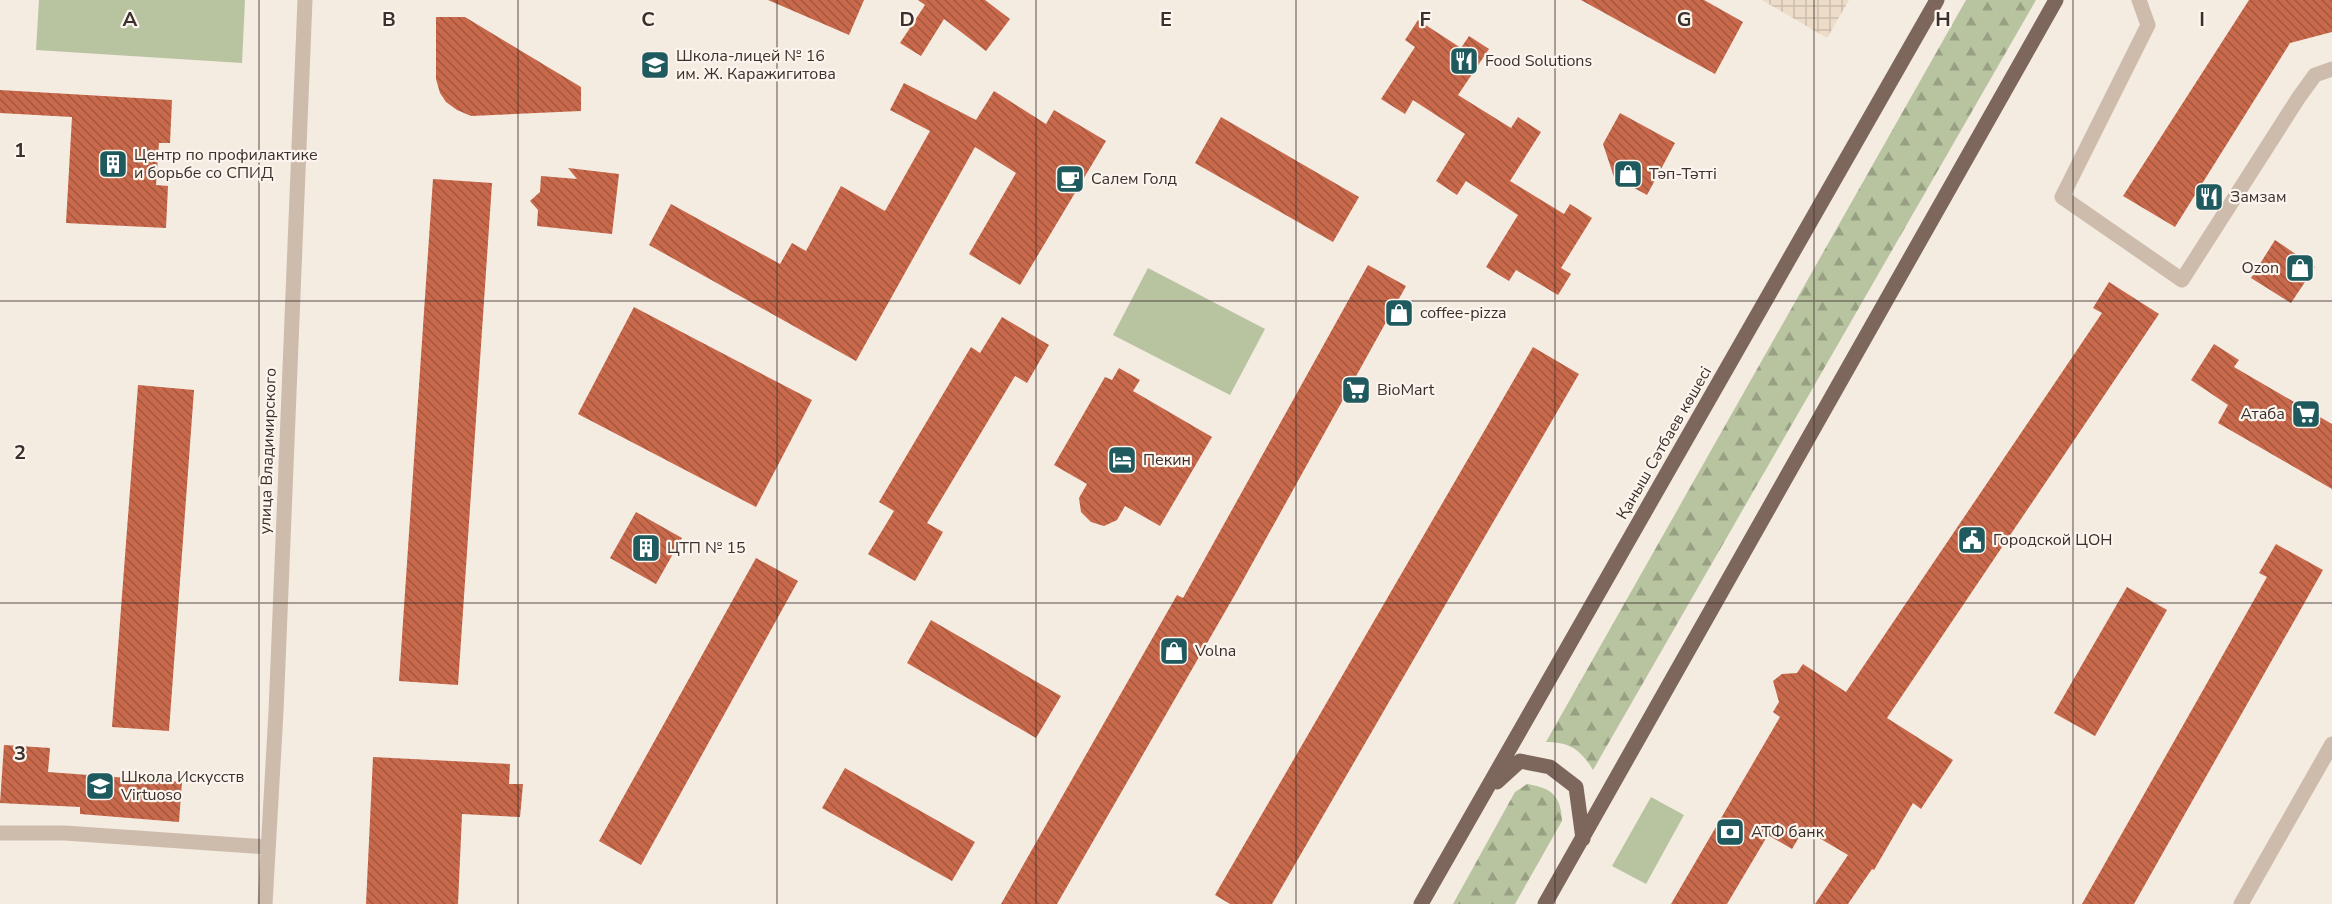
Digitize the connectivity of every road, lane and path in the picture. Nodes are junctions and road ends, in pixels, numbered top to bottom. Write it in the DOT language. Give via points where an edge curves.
graph roads {
  1 [pos="305,0"];
  2 [pos="1937,0"];
  3 [pos="2056,0"];
  4 [pos="2139,0"];
  5 [pos="2332,69"];
  6 [pos="2332,744"];
  7 [pos="1486,792"];
  8 [pos="0,833"];
  9 [pos="1582,839"];
  10 [pos="267,847"];
  11 [pos="265,904"];
  12 [pos="1421,904"];
  13 [pos="1545,904"];
  14 [pos="2241,904"];
  1 -- 10 [label="street, улица Владимирского"];
  2 -- 7 [label="main road, Қаныш Сәтбаев көшесі"];
  3 -- 9 [label="main road"];
  4 -- 5 [label="street" via="2148,25 2062,197 2182,280 2315,75"];
  6 -- 14 [label="street"];
  7 -- 9 [label="main road" via="1520,761 1550,767 1576,787"];
  7 -- 12 [label="main road, Қаныш Сәтбаев көшесі"];
  8 -- 10 [label="street"];
  9 -- 13 [label="main road"];
  10 -- 11 [label="street, улица Владимирского"];
}
